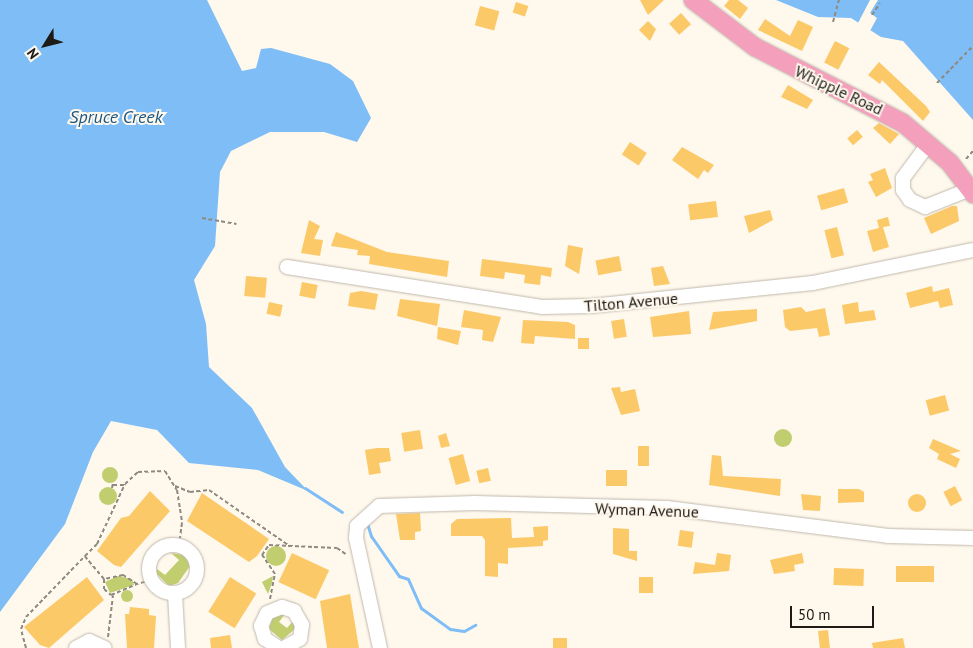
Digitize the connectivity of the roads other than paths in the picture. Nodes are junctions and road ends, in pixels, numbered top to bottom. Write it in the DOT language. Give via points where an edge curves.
graph roads {
  1 [pos="693,0"];
  2 [pos="929,143"];
  3 [pos="971,192"];
  4 [pos="973,250"];
  5 [pos="287,267"];
  6 [pos="973,538"];
  7 [pos="175,594"];
  8 [pos="287,647"];
  9 [pos="76,648"];
  10 [pos="105,648"];
  11 [pos="178,648"];
  12 [pos="380,648"];
  1 -- 2 [label="main road, Whipple Road" via="755,47 864,99"];
  2 -- 3 [label="main road, Whipple Road"];
  2 -- 3 [label="street" via="903,178 903,190 910,200 925,207"];
  4 -- 5 [label="street, Tilton Avenue" via="816,282 591,306 542,307"];
  6 -- 12 [label="street, Wyman Avenue" via="888,536 667,508 475,503 379,506 357,526 357,549"];
  7 -- 7 [label="street" via="189,584 196,565 190,550 178,545 166,547 154,557 151,580 160,592"];
  7 -- 11 [label="street"];
  8 -- 8 [label="street" via="301,635 301,619 290,609 274,608 264,617 261,630 268,643"];
  9 -- 10 [label="street" via="89,641"];
}
